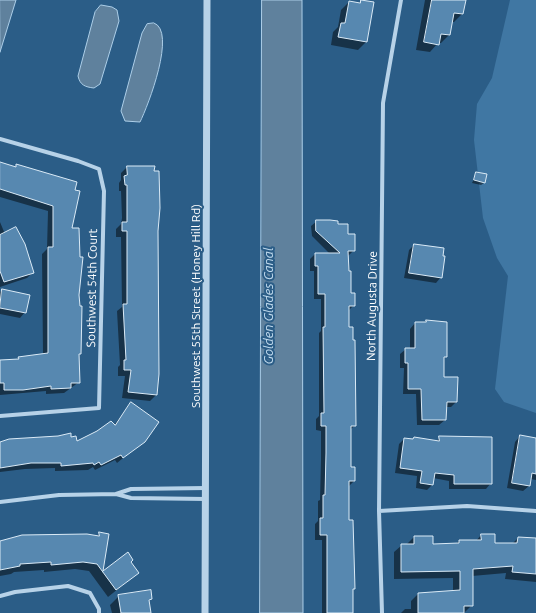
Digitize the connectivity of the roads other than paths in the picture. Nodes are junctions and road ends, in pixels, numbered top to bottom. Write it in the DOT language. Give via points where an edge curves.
graph roads {
  1 [pos="207,0"];
  2 [pos="401,0"];
  3 [pos="0,139"];
  4 [pos="0,416"];
  5 [pos="206,488"];
  6 [pos="116,494"];
  7 [pos="206,499"];
  8 [pos="0,502"];
  9 [pos="379,511"];
  10 [pos="536,511"];
  11 [pos="0,596"];
  12 [pos="99,613"];
  13 [pos="205,613"];
  14 [pos="382,613"];
  1 -- 5 [label="street, Southwest 55th Street (Honey Hill Rd)"];
  2 -- 9 [label="street, North Augusta Drive" via="383,103"];
  3 -- 4 [label="street, Southwest 54th Court" via="78,160 99,169 104,191 99,408"];
  5 -- 6 [label="street" via="131,489"];
  5 -- 7 [label="street, Southwest 55th Street (Honey Hill Rd)"];
  6 -- 7 [label="street" via="131,498"];
  6 -- 8 [label="street" via="59,495"];
  7 -- 13 [label="street, Southwest 55th Street (Honey Hill Rd)"];
  9 -- 10 [label="street" via="467,506"];
  9 -- 14 [label="street, North Augusta Drive"];
  11 -- 12 [label="street" via="68,586 90,593"];
}
